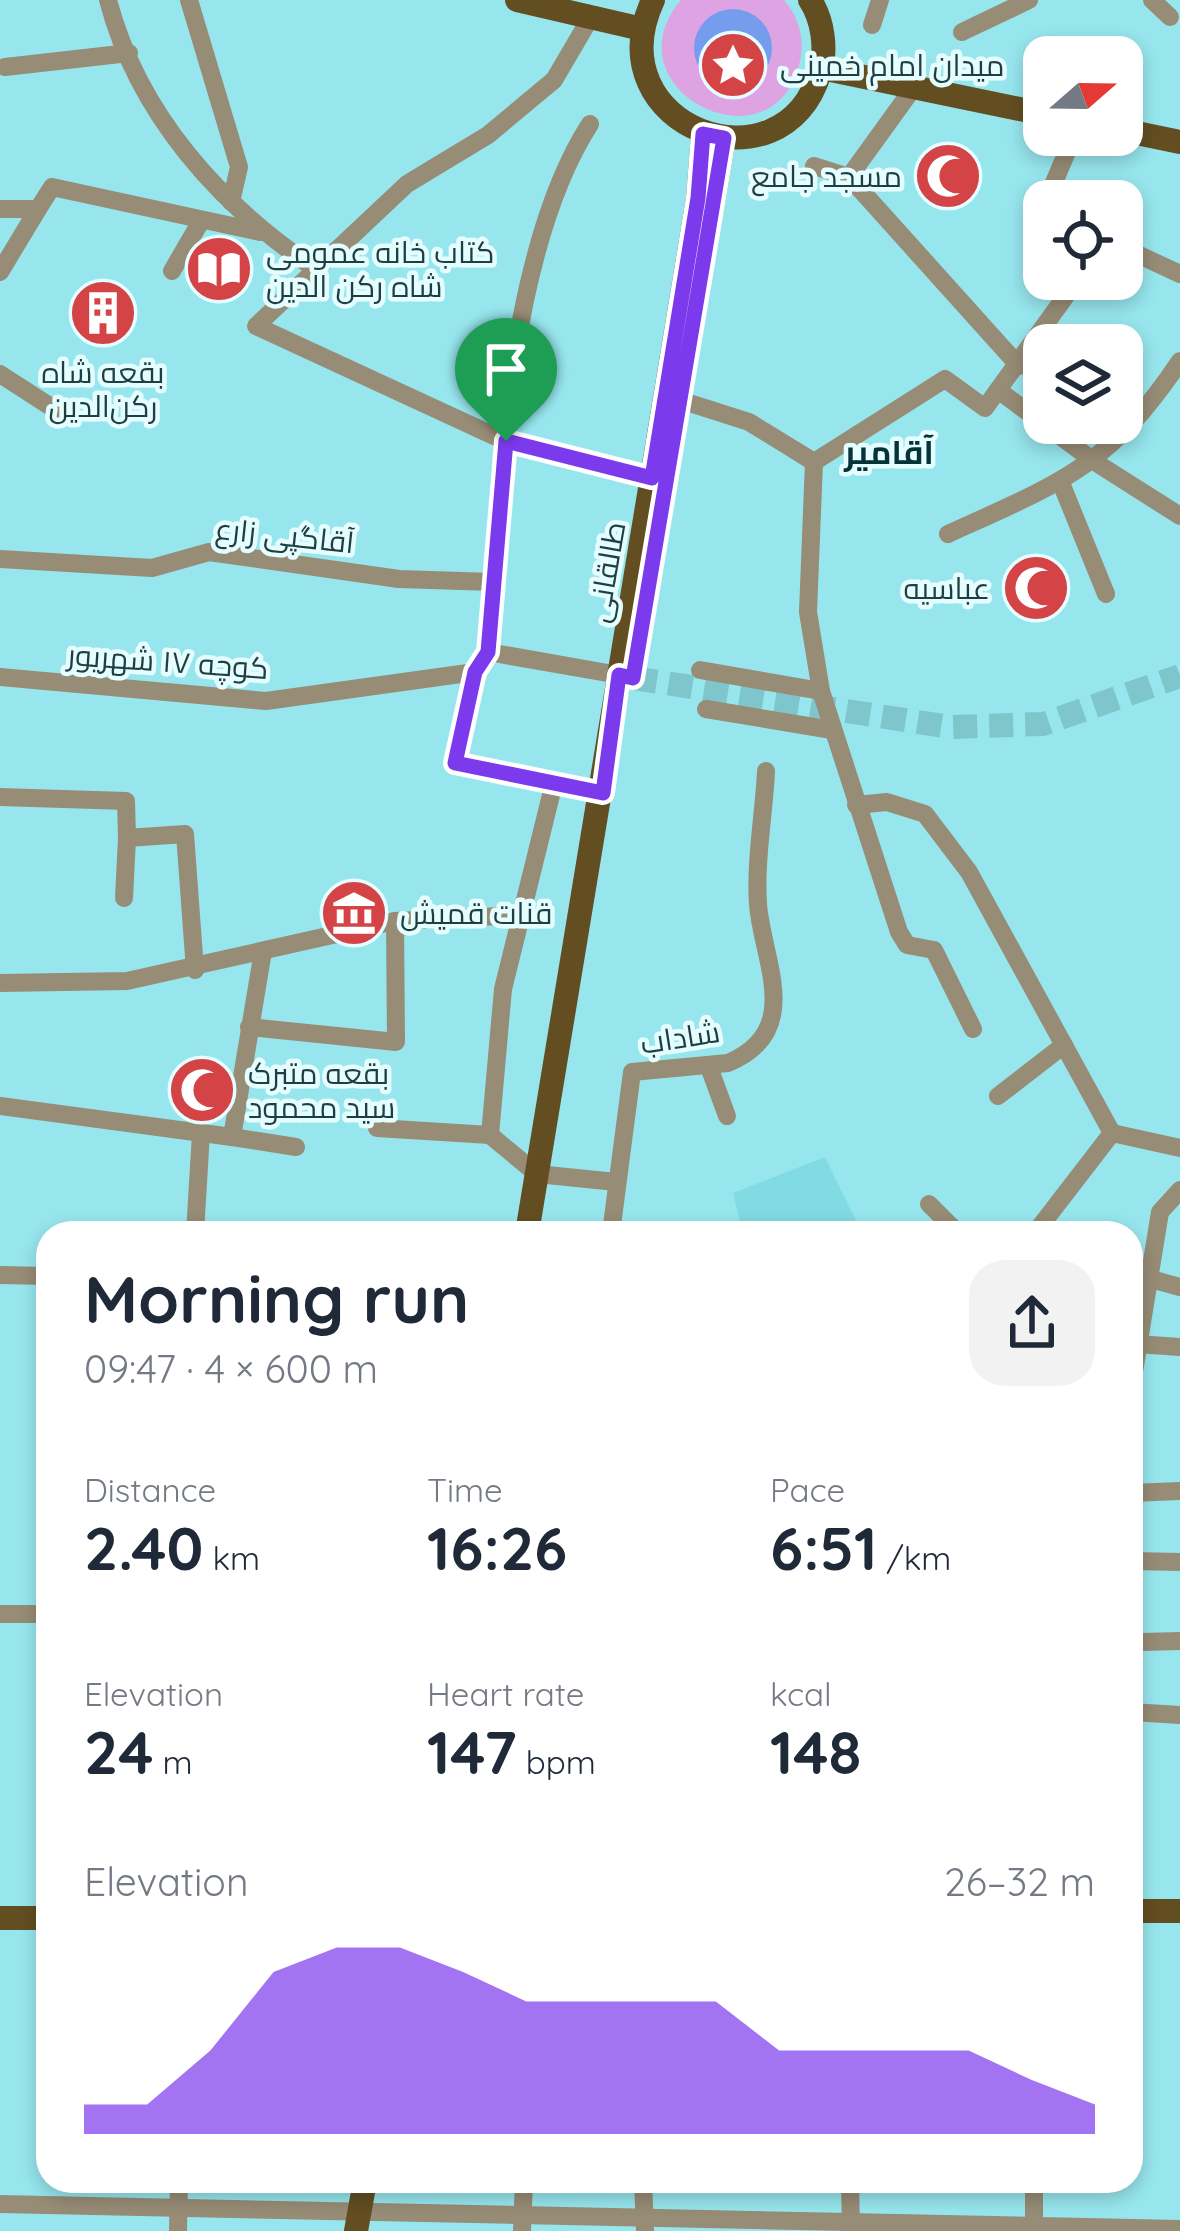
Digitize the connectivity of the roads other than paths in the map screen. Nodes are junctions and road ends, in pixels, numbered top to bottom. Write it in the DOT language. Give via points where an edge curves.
graph roads {
  1 [pos="108,0"];
  2 [pos="189,0"];
  3 [pos="518,0"];
  4 [pos="809,0"];
  5 [pos="880,0"];
  6 [pos="1029,0"];
  7 [pos="1152,0"];
  8 [pos="651,1"];
  9 [pos="591,17"];
  10 [pos="1170,17"];
  11 [pos="872,25"];
  12 [pos="642,28"];
  13 [pos="962,32"];
  14 [pos="129,53"];
  15 [pos="5,67"];
  16 [pos="821,68"];
  17 [pos="914,87"];
  18 [pos="1023,110"];
  19 [pos="590,124"];
  20 [pos="1143,134"];
  21 [pos="713,136"];
  22 [pos="1180,142"];
  23 [pos="814,166"];
  24 [pos="849,177"];
  25 [pos="231,202"];
  26 [pos="0,209"];
  27 [pos="38,209"];
  28 [pos="201,220"];
  29 [pos="262,232"];
  30 [pos="1143,257"];
  31 [pos="314,268"];
  32 [pos="172,271"];
  33 [pos="0,272"];
  34 [pos="1180,274"];
  35 [pos="1064,300"];
  36 [pos="1180,361"];
  37 [pos="1019,366"];
  38 [pos="0,374"];
  39 [pos="998,390"];
  40 [pos="680,400"];
  41 [pos="62,414"];
  42 [pos="506,441"];
  43 [pos="814,462"];
  44 [pos="1095,462"];
  45 [pos="652,478"];
  46 [pos="1061,483"];
  47 [pos="1180,516"];
  48 [pos="948,534"];
  49 [pos="0,559"];
  50 [pos="493,582"];
  51 [pos="1106,594"];
  52 [pos="488,652"];
  53 [pos="700,670"];
  54 [pos="475,672"];
  55 [pos="626,676"];
  56 [pos="0,677"];
  57 [pos="820,691"];
  58 [pos="706,709"];
  59 [pos="832,730"];
  60 [pos="766,771"];
  61 [pos="554,783"];
  62 [pos="603,793"];
  63 [pos="0,797"];
  64 [pos="856,805"];
  65 [pos="127,838"];
  66 [pos="124,898"];
  67 [pos="519,915"];
  68 [pos="395,921"];
  69 [pos="263,951"];
  70 [pos="195,970"];
  71 [pos="0,983"];
  72 [pos="249,1028"];
  73 [pos="973,1030"];
  74 [pos="1064,1045"];
  75 [pos="709,1067"];
  76 [pos="998,1096"];
  77 [pos="0,1106"];
  78 [pos="728,1116"];
  79 [pos="376,1128"];
  80 [pos="201,1133"];
  81 [pos="1112,1133"];
  82 [pos="490,1135"];
  83 [pos="232,1137"];
  84 [pos="296,1147"];
  85 [pos="1180,1148"];
  86 [pos="537,1174"];
  87 [pos="616,1183"];
  88 [pos="1180,1190"];
  89 [pos="928,1204"];
  90 [pos="196,1221"];
  91 [pos="529,1221"];
  92 [pos="612,1221"];
  93 [pos="946,1221"];
  94 [pos="1044,1221"];
  95 [pos="0,1275"];
  96 [pos="36,1276"];
  97 [pos="1151,1279"];
  98 [pos="1180,1287"];
  99 [pos="1143,1316"];
  100 [pos="1143,1344"];
  101 [pos="1180,1347"];
  102 [pos="1180,1491"];
  103 [pos="1143,1493"];
  104 [pos="1143,1561"];
  105 [pos="1180,1562"];
  106 [pos="0,1613"];
  107 [pos="36,1614"];
  108 [pos="1180,1641"];
  109 [pos="1143,1642"];
  110 [pos="1143,1713"];
  111 [pos="1180,1715"];
  112 [pos="1143,1911"];
  113 [pos="1180,1911"];
  114 [pos="0,1918"];
  115 [pos="36,1918"];
  116 [pos="179,2193"];
  117 [pos="644,2193"];
  118 [pos="850,2193"];
  119 [pos="1034,2193"];
  120 [pos="0,2204"];
  121 [pos="178,2206"];
  122 [pos="358,2220"];
  123 [pos="522,2222"];
  124 [pos="645,2224"];
  125 [pos="851,2226"];
  126 [pos="1034,2228"];
  127 [pos="1180,2229"];
  128 [pos="178,2231"];
  1 -- 14 [label="street"];
  2 -- 25 [label="street" via="239,166"];
  3 -- 9 [label="main road"];
  4 -- 16 [label="main road" via="824,38"];
  5 -- 11 [label="street"];
  6 -- 13 [label="street"];
  7 -- 10 [label="street"];
  8 -- 12 [label="main road"];
  9 -- 12 [label="main road"];
  9 -- 31 [label="street" via="554,80 488,135 407,184"];
  12 -- 21 [label="main road" via="647,81 680,122"];
  14 -- 15 [label="street"];
  14 -- 25 [label="street" via="181,149"];
  16 -- 17 [label="main road"];
  16 -- 21 [label="main road" via="783,124 754,136"];
  17 -- 18 [label="main road"];
  17 -- 24 [label="street"];
  19 -- 42 [label="street" via="550,208 523,308"];
  20 -- 22 [label="main road"];
  21 -- 40 [label="main road, طالقانی"];
  21 -- 45 [label="main road, طالقانی"];
  23 -- 24 [label="street"];
  24 -- 37 [label="street"];
  25 -- 29 [label="street"];
  26 -- 27 [label="street"];
  27 -- 28 [label="street" via="52,187"];
  27 -- 33 [label="street"];
  28 -- 29 [label="street"];
  28 -- 32 [label="street"];
  29 -- 31 [label="street"];
  30 -- 34 [label="street"];
  31 -- 42 [label="street" via="256,326"];
  35 -- 37 [label="street"];
  36 -- 44 [label="street" via="1147,410"];
  37 -- 39 [label="street"];
  38 -- 41 [label="street"];
  39 -- 43 [label="street" via="985,408 945,379"];
  39 -- 44 [label="street"];
  40 -- 43 [label="street" via="749,422"];
  40 -- 55 [label="main road, طالقانی"];
  42 -- 45 [label="street"];
  42 -- 50 [label="street"];
  43 -- 57 [label="street" via="808,611"];
  44 -- 46 [label="street"];
  44 -- 47 [label="street"];
  45 -- 55 [label="main road, طالقانی"];
  46 -- 48 [label="street"];
  46 -- 51 [label="street"];
  49 -- 50 [label="street, آقاگپی زارع" via="152,568 208,552 399,579"];
  50 -- 52 [label="street"];
  52 -- 54 [label="street"];
  52 -- 55 [label="street"];
  53 -- 57 [label="street"];
  54 -- 56 [label="street, کوچه ۱۷ شهریور" via="266,701"];
  54 -- 61 [label="street" via="455,763"];
  55 -- 62 [label="main road, طالقانی"];
  57 -- 59 [label="street"];
  58 -- 59 [label="street"];
  59 -- 64 [label="street"];
  60 -- 75 [label="street, شاداب" via="758,906 776,975 771,1021 742,1057"];
  61 -- 62 [label="street"];
  61 -- 67 [label="street"];
  62 -- 86 [label="main road, طالقانی"];
  63 -- 65 [label="street" via="126,801"];
  64 -- 73 [label="street" via="899,932 907,945 934,950"];
  64 -- 74 [label="street" via="887,802 925,814 969,872"];
  65 -- 66 [label="street"];
  65 -- 70 [label="street" via="185,834"];
  67 -- 68 [label="street"];
  67 -- 82 [label="street" via="503,989"];
  68 -- 69 [label="street"];
  68 -- 72 [label="street" via="396,1042"];
  69 -- 70 [label="street"];
  69 -- 72 [label="street"];
  70 -- 71 [label="street" via="127,981"];
  72 -- 83 [label="street"];
  74 -- 76 [label="street"];
  74 -- 81 [label="street"];
  75 -- 78 [label="street"];
  75 -- 87 [label="street, شاداب" via="632,1072"];
  77 -- 80 [label="street"];
  79 -- 82 [label="street"];
  80 -- 83 [label="street"];
  80 -- 90 [label="street"];
  81 -- 85 [label="street"];
  81 -- 94 [label="street"];
  82 -- 86 [label="street"];
  83 -- 84 [label="street"];
  86 -- 87 [label="street"];
  86 -- 91 [label="main road, طالقانی"];
  87 -- 92 [label="street, شاداب"];
  88 -- 97 [label="street" via="1160,1212"];
  89 -- 93 [label="street"];
  95 -- 96 [label="street"];
  97 -- 98 [label="street"];
  97 -- 99 [label="street"];
  100 -- 101 [label="street"];
  102 -- 103 [label="street"];
  104 -- 105 [label="street"];
  106 -- 107 [label="street"];
  108 -- 109 [label="street"];
  110 -- 111 [label="street"];
  112 -- 113 [label="main road"];
  114 -- 115 [label="main road"];
  116 -- 121 [label="street"];
  117 -- 124 [label="street"];
  118 -- 125 [label="street"];
  119 -- 126 [label="street"];
  120 -- 121 [label="street"];
  121 -- 122 [label="street"];
  121 -- 128 [label="street"];
  122 -- 123 [label="street"];
  123 -- 124 [label="street"];
  124 -- 125 [label="street"];
  125 -- 126 [label="street"];
  126 -- 127 [label="street"];
}
